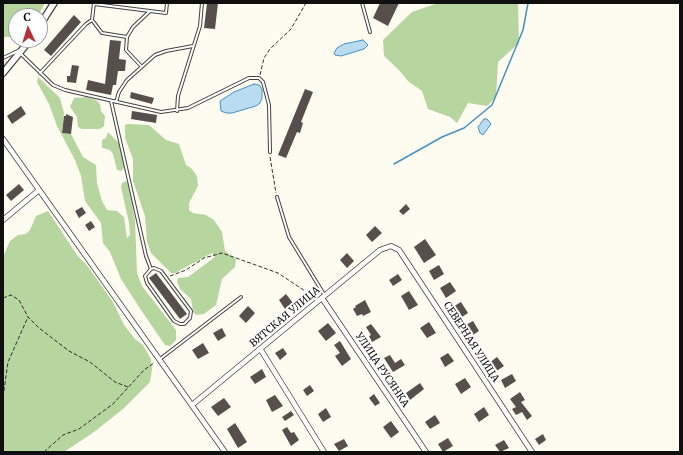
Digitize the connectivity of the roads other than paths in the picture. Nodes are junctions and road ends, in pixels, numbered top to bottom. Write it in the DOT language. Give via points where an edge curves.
graph roads {
  1 [pos="54,3"];
  2 [pos="94,3"];
  3 [pos="167,3"];
  4 [pos="202,3"];
  5 [pos="362,3"];
  6 [pos="150,11"];
  7 [pos="48,12"];
  8 [pos="92,20"];
  9 [pos="370,32"];
  10 [pos="127,37"];
  11 [pos="194,46"];
  12 [pos="23,48"];
  13 [pos="21,51"];
  14 [pos="3,58"];
  15 [pos="141,66"];
  16 [pos="3,73"];
  17 [pos="40,73"];
  18 [pos="111,101"];
  19 [pos="116,102"];
  20 [pos="176,111"];
  21 [pos="3,139"];
  22 [pos="270,152"];
  23 [pos="40,190"];
  24 [pos="277,197"];
  25 [pos="3,220"];
  26 [pos="391,246"];
  27 [pos="151,268"];
  28 [pos="241,297"];
  29 [pos="322,298"];
  30 [pos="261,350"];
  31 [pos="160,359"];
  32 [pos="192,405"];
  33 [pos="225,452"];
  34 [pos="324,452"];
  35 [pos="426,452"];
  36 [pos="532,452"];
  1 -- 7 [label="street"];
  2 -- 6 [label="lane"];
  2 -- 8 [label="lane"];
  3 -- 6 [label="lane" via="166,13"];
  4 -- 11 [label="lane" via="200,26"];
  5 -- 9 [label="lane"];
  6 -- 10 [label="lane" via="133,27"];
  8 -- 10 [label="lane" via="102,33"];
  8 -- 17 [label="lane"];
  10 -- 15 [label="lane" via="126,50"];
  11 -- 15 [label="lane" via="161,52"];
  11 -- 20 [label="lane" via="178,96"];
  12 -- 13 [label="street"];
  13 -- 14 [label="lane"];
  13 -- 16 [label="street"];
  13 -- 17 [label="lane"];
  15 -- 19 [label="lane" via="123,85"];
  17 -- 18 [label="lane" via="53,85 65,90"];
  18 -- 19 [label="lane"];
  18 -- 27 [label="lane" via="146,256"];
  19 -- 20 [label="lane" via="161,112"];
  20 -- 22 [label="lane" via="188,108 249,78 259,78 263,82 269,105"];
  21 -- 23 [label="street"];
  23 -- 25 [label="street"];
  23 -- 31 [label="street"];
  24 -- 29 [label="lane" via="289,237"];
  26 -- 29 [label="street, ВЯТСКАЯ УЛИЦА" via="380,250"];
  26 -- 36 [label="street, СЕВЕРНАЯ УЛИЦА" via="399,250"];
  27 -- 27 [label="lane" via="145,276 147,283 174,321 184,324 190,318 191,311 166,277 158,269"];
  28 -- 31 [label="lane"];
  29 -- 30 [label="street, ВЯТСКАЯ УЛИЦА"];
  29 -- 35 [label="street, УЛИЦА РУСЯНКА"];
  30 -- 32 [label="street, ВЯТСКАЯ УЛИЦА"];
  30 -- 34 [label="street"];
  31 -- 32 [label="street"];
  32 -- 33 [label="street"];
}
